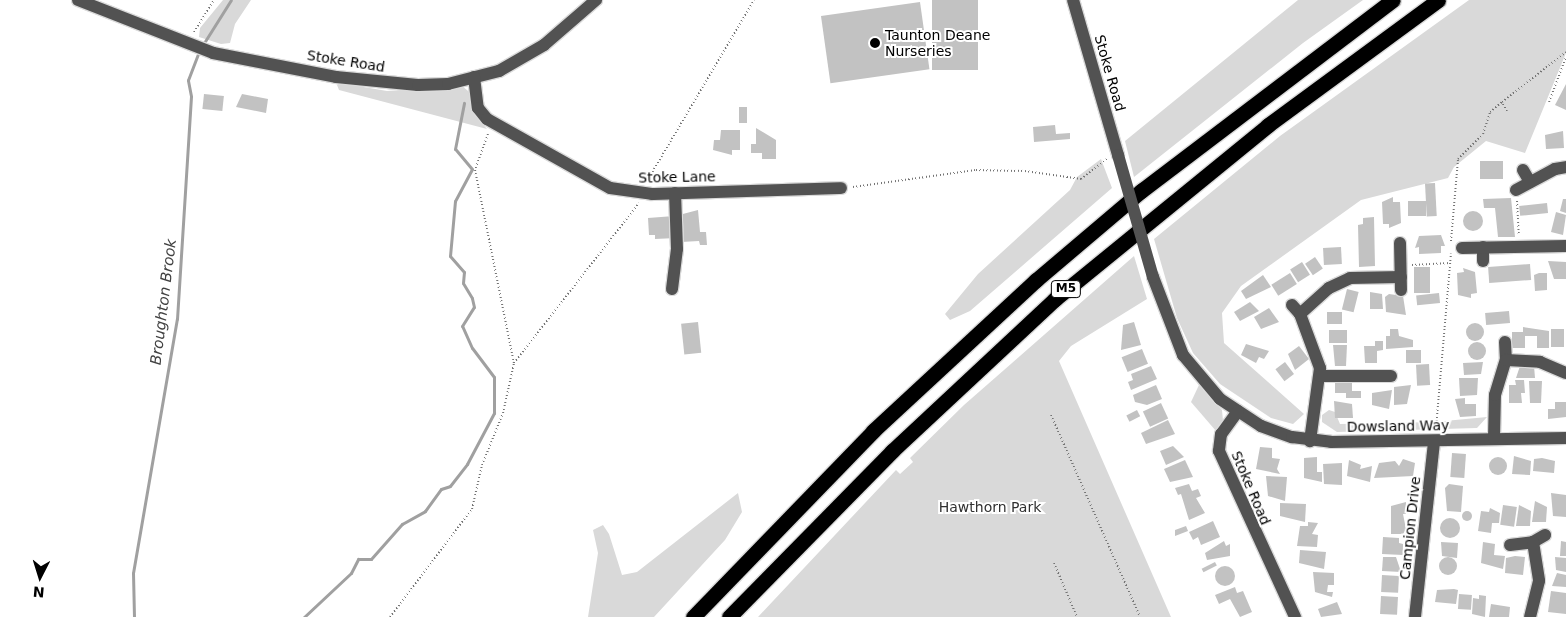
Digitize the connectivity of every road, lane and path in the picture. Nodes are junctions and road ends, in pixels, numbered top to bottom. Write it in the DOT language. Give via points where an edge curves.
graph roads {
  1 [pos="78,0"];
  2 [pos="214,0"];
  3 [pos="596,0"];
  4 [pos="754,0"];
  5 [pos="1073,0"];
  6 [pos="1393,0"];
  7 [pos="1438,0"];
  8 [pos="190,45"];
  9 [pos="1566,52"];
  10 [pos="1566,57"];
  11 [pos="474,77"];
  12 [pos="1502,102"];
  13 [pos="1549,102"];
  14 [pos="1507,111"];
  15 [pos="492,122"];
  16 [pos="1118,153"];
  17 [pos="1566,168"];
  18 [pos="1523,170"];
  19 [pos="1530,182"];
  20 [pos="841,188"];
  21 [pos="1516,190"];
  22 [pos="642,193"];
  23 [pos="675,193"];
  24 [pos="1400,243"];
  25 [pos="1519,246"];
  26 [pos="1566,246"];
  27 [pos="1482,247"];
  28 [pos="1462,248"];
  29 [pos="1484,261"];
  30 [pos="1450,263"];
  31 [pos="1401,271"];
  32 [pos="672,289"];
  33 [pos="1402,290"];
  34 [pos="1505,342"];
  35 [pos="1506,360"];
  36 [pos="514,363"];
  37 [pos="1320,376"];
  38 [pos="1561,377"];
  39 [pos="1384,378"];
  40 [pos="1238,411"];
  41 [pos="1051,415"];
  42 [pos="1494,438"];
  43 [pos="1566,438"];
  44 [pos="1310,441"];
  45 [pos="1434,442"];
  46 [pos="1545,535"];
  47 [pos="1534,542"];
  48 [pos="1510,545"];
  49 [pos="1054,564"];
  50 [pos="390,617"];
  51 [pos="693,617"];
  52 [pos="729,617"];
  53 [pos="1077,617"];
  54 [pos="1140,617"];
  55 [pos="1295,617"];
  56 [pos="1415,617"];
  57 [pos="1530,617"];
  1 -- 8 [label="street, Stoke Road"];
  2 -- 8 [label="path"];
  3 -- 11 [label="street, Stoke Road" via="544,45 499,71"];
  4 -- 22 [label="path"];
  5 -- 16 [label="street, Stoke Road"];
  6 -- 51 [label="highway, M5" via="1142,191 1036,280 873,431"];
  7 -- 52 [label="highway, M5" via="1268,125 1055,298 892,451"];
  8 -- 11 [label="street, Stoke Road" via="213,53 379,83 448,84"];
  9 -- 12 [label="path"];
  10 -- 13 [label="path"];
  11 -- 15 [label="street, Stoke Lane" via="478,108"];
  12 -- 14 [label="path"];
  12 -- 30 [label="path" via="1490,112 1483,134 1458,159"];
  15 -- 22 [label="street, Stoke Lane" via="594,182"];
  15 -- 36 [label="path" via="476,170"];
  16 -- 20 [label="path" via="1080,179 1026,171 976,170"];
  16 -- 40 [label="street, Stoke Road, bridge" via="1153,277 1183,355 1200,378"];
  17 -- 19 [label="street"];
  18 -- 19 [label="street"];
  19 -- 21 [label="street"];
  20 -- 23 [label="street, Stoke Lane" via="813,192 786,189"];
  21 -- 25 [label="path"];
  22 -- 23 [label="street, Stoke Lane"];
  22 -- 36 [label="path" via="641,201"];
  23 -- 32 [label="street" via="678,249"];
  24 -- 31 [label="street"];
  25 -- 26 [label="street"];
  25 -- 27 [label="street"];
  27 -- 28 [label="street"];
  27 -- 29 [label="street"];
  30 -- 31 [label="path"];
  30 -- 45 [label="path"];
  31 -- 33 [label="street"];
  31 -- 37 [label="street" via="1350,278 1296,309 1318,356"];
  34 -- 35 [label="street"];
  35 -- 38 [label="street" via="1540,362"];
  35 -- 42 [label="street" via="1495,395"];
  36 -- 50 [label="path" via="503,413 482,465 472,509"];
  37 -- 39 [label="street"];
  37 -- 44 [label="street"];
  40 -- 44 [label="street, Dowsland Way" via="1261,426"];
  40 -- 55 [label="street, Stoke Road" via="1221,434 1219,451"];
  41 -- 54 [label="path"];
  42 -- 43 [label="street, Dowsland Way"];
  42 -- 45 [label="street, Dowsland Way"];
  44 -- 45 [label="street, Dowsland Way"];
  45 -- 56 [label="street, Campion Drive"];
  46 -- 47 [label="street"];
  47 -- 48 [label="street"];
  47 -- 57 [label="street" via="1539,581"];
  49 -- 53 [label="path"];
}
